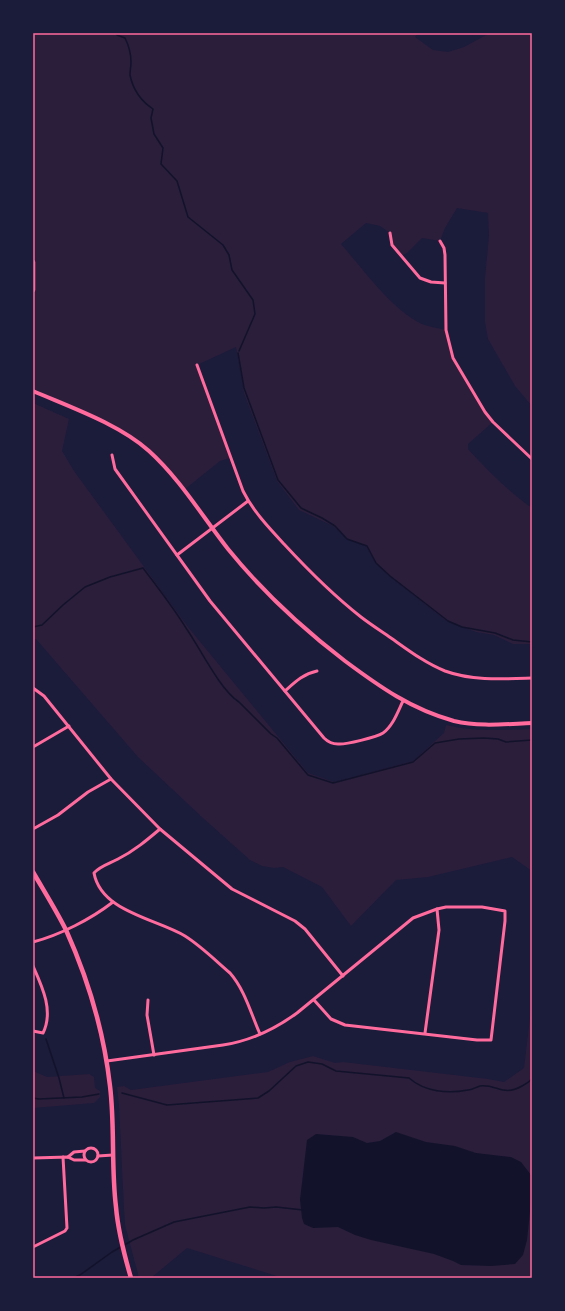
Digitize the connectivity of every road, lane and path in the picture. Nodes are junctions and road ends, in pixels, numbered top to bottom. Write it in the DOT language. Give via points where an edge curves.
graph roads {
  1 [pos="390,233"];
  2 [pos="440,241"];
  3 [pos="33,262"];
  4 [pos="33,266"];
  5 [pos="445,283"];
  6 [pos="33,290"];
  7 [pos="197,365"];
  8 [pos="33,391"];
  9 [pos="112,455"];
  10 [pos="532,459"];
  11 [pos="248,501"];
  12 [pos="212,529"];
  13 [pos="177,554"];
  14 [pos="317,671"];
  15 [pos="532,678"];
  16 [pos="33,688"];
  17 [pos="285,691"];
  18 [pos="403,701"];
  19 [pos="532,723"];
  20 [pos="69,726"];
  21 [pos="33,747"];
  22 [pos="111,779"];
  23 [pos="33,829"];
  24 [pos="160,829"];
  25 [pos="33,872"];
  26 [pos="113,902"];
  27 [pos="437,909"];
  28 [pos="65,929"];
  29 [pos="33,942"];
  30 [pos="33,966"];
  31 [pos="343,976"];
  32 [pos="148,1000"];
  33 [pos="314,1000"];
  34 [pos="33,1031"];
  35 [pos="425,1033"];
  36 [pos="260,1034"];
  37 [pos="154,1055"];
  38 [pos="107,1061"];
  39 [pos="85,1151"];
  40 [pos="113,1155"];
  41 [pos="98,1156"];
  42 [pos="63,1157"];
  43 [pos="68,1157"];
  44 [pos="33,1158"];
  45 [pos="85,1160"];
  46 [pos="33,1247"];
  47 [pos="131,1278"];
  1 -- 5 [label="street" via="392,245 420,278"];
  2 -- 5 [label="street" via="445,255"];
  3 -- 4 [label="main road"];
  4 -- 6 [label="main road"];
  5 -- 10 [label="street" via="446,330 453,358 484,412"];
  7 -- 11 [label="street" via="242,491"];
  8 -- 12 [label="street" via="107,424 138,442 174,477"];
  9 -- 13 [label="street" via="115,469"];
  11 -- 12 [label="street"];
  11 -- 15 [label="street" via="279,539 336,596 419,658 462,676 491,679"];
  12 -- 13 [label="street"];
  12 -- 18 [label="street" via="258,584 304,628 365,676"];
  13 -- 17 [label="street" via="210,601"];
  14 -- 17 [label="street" via="302,676"];
  16 -- 20 [label="street" via="44,696"];
  17 -- 18 [label="street" via="316,731 329,743 338,744 383,733"];
  18 -- 19 [label="street" via="455,721 484,724"];
  20 -- 21 [label="street"];
  20 -- 22 [label="street"];
  22 -- 23 [label="street"];
  22 -- 24 [label="street"];
  24 -- 26 [label="street" via="119,859 98,868 94,874 96,882"];
  24 -- 31 [label="street" via="232,889 295,920"];
  25 -- 28 [label="main road"];
  26 -- 28 [label="street" via="94,916"];
  26 -- 36 [label="street" via="184,936 230,973 243,992"];
  27 -- 31 [label="street" via="413,918"];
  27 -- 35 [label="street" via="439,930"];
  27 -- 35 [label="street" via="461,906 505,911 504,928 491,1040"];
  28 -- 29 [label="street"];
  28 -- 38 [label="main road" via="93,1003"];
  30 -- 34 [label="street" via="46,1000 46,1026 43,1033"];
  31 -- 33 [label="street"];
  32 -- 37 [label="street" via="147,1015"];
  33 -- 35 [label="street" via="331,1019 345,1025"];
  33 -- 36 [label="street" via="281,1024"];
  36 -- 37 [label="street" via="234,1044"];
  37 -- 38 [label="street"];
  38 -- 40 [label="main road"];
  39 -- 41 [label="street" via="93,1148"];
  39 -- 43 [label="street" via="74,1152"];
  39 -- 45 [label="street"];
  40 -- 41 [label="street"];
  40 -- 47 [label="main road" via="120,1241"];
  41 -- 45 [label="street" via="93,1162"];
  42 -- 43 [label="street"];
  42 -- 44 [label="street"];
  42 -- 46 [label="street" via="67,1228"];
  43 -- 45 [label="street"];
}
